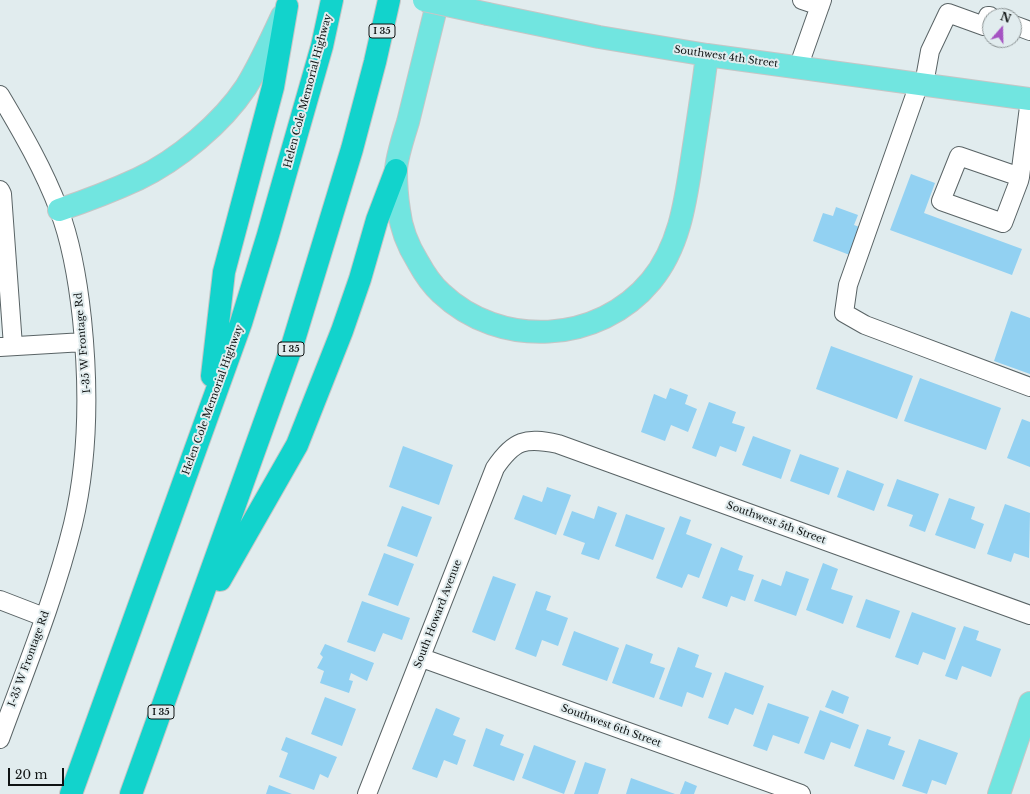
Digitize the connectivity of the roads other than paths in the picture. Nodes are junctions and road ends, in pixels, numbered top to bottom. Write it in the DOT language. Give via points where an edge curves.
graph roads {
  1 [pos="332,0"];
  2 [pos="389,0"];
  3 [pos="424,0"];
  4 [pos="438,0"];
  5 [pos="802,0"];
  6 [pos="287,3"];
  7 [pos="821,3"];
  8 [pos="982,25"];
  9 [pos="707,55"];
  10 [pos="798,68"];
  11 [pos="921,84"];
  12 [pos="0,95"];
  13 [pos="1030,98"];
  14 [pos="396,170"];
  15 [pos="1020,177"];
  16 [pos="0,190"];
  17 [pos="59,210"];
  18 [pos="84,342"];
  19 [pos="6,346"];
  20 [pos="1030,387"];
  21 [pos="208,414"];
  22 [pos="520,442"];
  23 [pos="0,600"];
  24 [pos="1030,615"];
  25 [pos="44,617"];
  26 [pos="190,631"];
  27 [pos="422,658"];
  28 [pos="1030,703"];
  29 [pos="0,739"];
  30 [pos="71,794"];
  31 [pos="131,794"];
  32 [pos="367,794"];
  33 [pos="800,794"];
  34 [pos="999,794"];
  1 -- 21 [label="highway, Helen Cole Memorial Highway" via="322,46 268,235"];
  2 -- 26 [label="highway, I 35" via="376,62 352,149 294,343"];
  3 -- 9 [label="main road, Southwest 4th Street, bridge" via="599,37"];
  4 -- 14 [label="main road"];
  5 -- 7 [label="street"];
  6 -- 17 [label="main road" via="266,51 246,87 226,112 203,134 181,153 140,178"];
  6 -- 21 [label="highway" via="273,87 224,272"];
  7 -- 10 [label="street"];
  8 -- 11 [label="street" via="948,13 930,51"];
  9 -- 10 [label="main road, Southwest 4th Street"];
  9 -- 14 [label="main road" via="687,190 676,236 665,260 651,281 617,311 597,321 554,332 533,332 490,322 453,303 428,279 409,246 401,223"];
  10 -- 11 [label="main road, Southwest 4th Street"];
  11 -- 13 [label="main road, Southwest 4th Street"];
  11 -- 20 [label="street" via="848,285 844,313 865,325"];
  12 -- 17 [label="street, I-35 W Frontage Rd" via="31,151"];
  13 -- 15 [label="street"];
  14 -- 26 [label="highway" via="377,220 342,331 297,445"];
  15 -- 15 [label="street" via="1003,222 941,201 959,156"];
  16 -- 19 [label="street"];
  17 -- 18 [label="street, I-35 W Frontage Rd" via="79,291"];
  18 -- 19 [label="street"];
  18 -- 25 [label="street, I-35 W Frontage Rd" via="87,399 80,484 63,564"];
  21 -- 30 [label="highway, Helen Cole Memorial Highway"];
  22 -- 24 [label="street, Southwest 5th Street" via="533,440 558,444"];
  22 -- 27 [label="street, South Howard Avenue" via="504,454 495,468"];
  23 -- 25 [label="street"];
  25 -- 29 [label="street, I-35 W Frontage Rd"];
  26 -- 31 [label="highway, I 35"];
  27 -- 32 [label="street, South Howard Avenue"];
  27 -- 33 [label="street, Southwest 6th Street"];
  28 -- 34 [label="main road"];
}
